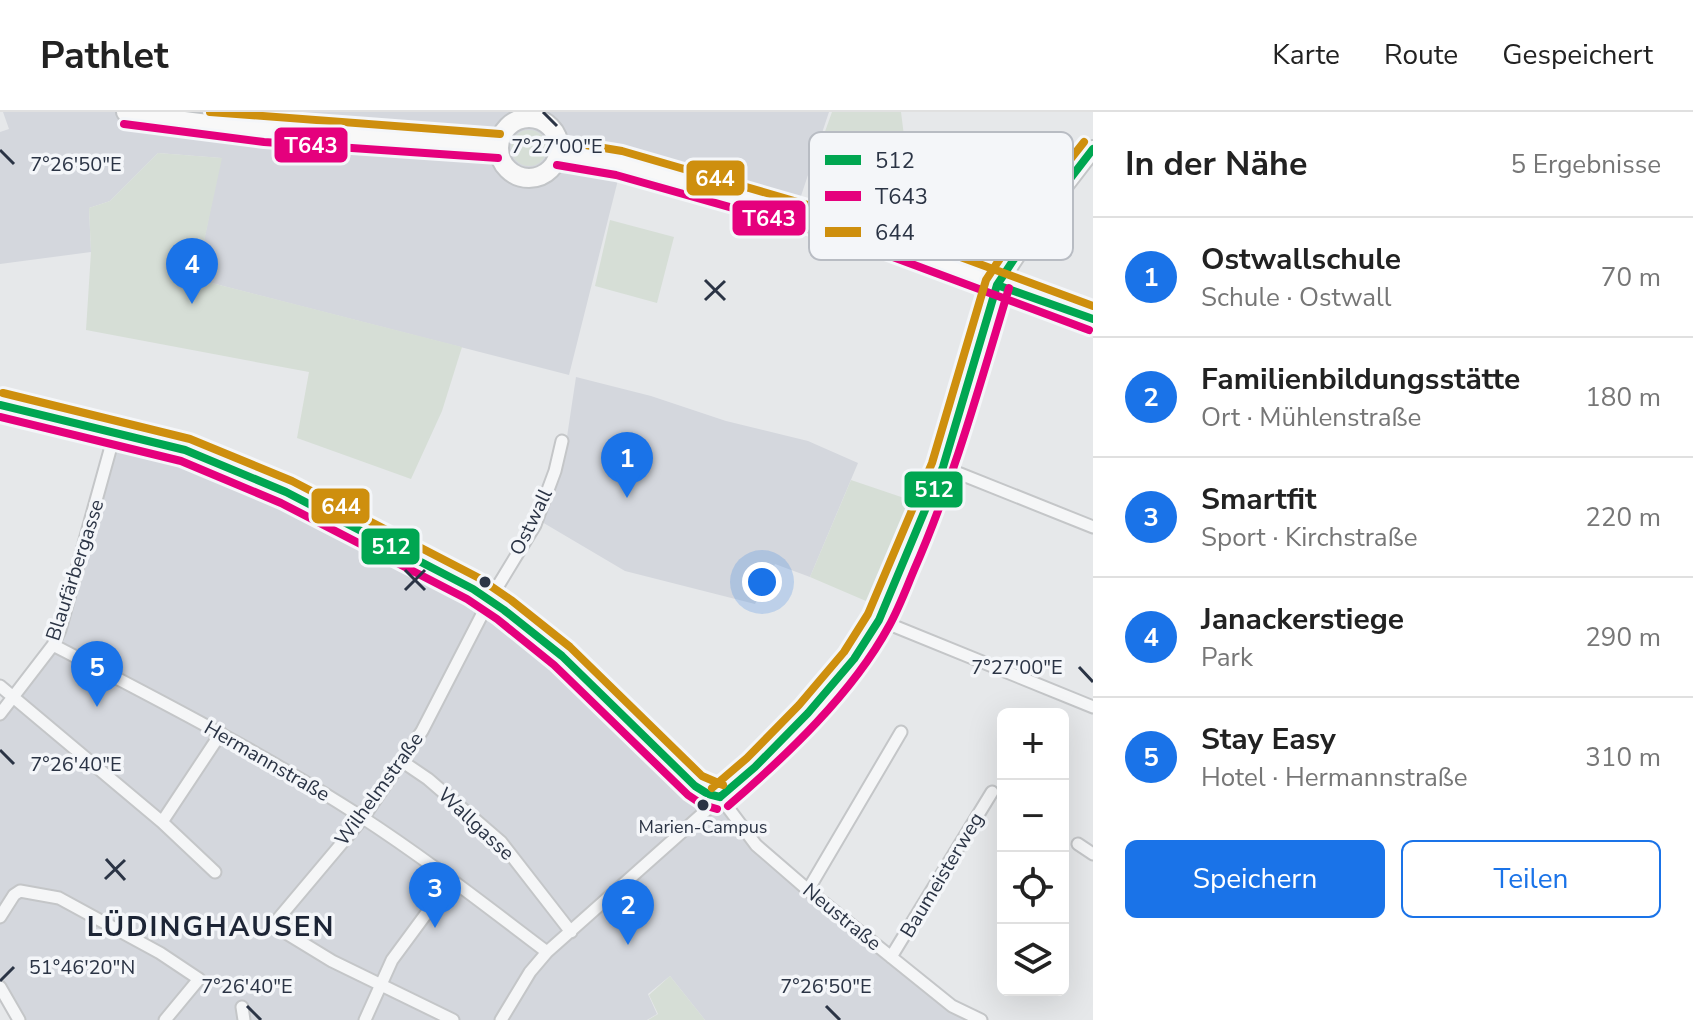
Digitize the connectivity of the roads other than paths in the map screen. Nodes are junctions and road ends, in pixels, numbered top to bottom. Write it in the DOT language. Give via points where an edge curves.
graph roads {
  1 [pos="126,112"];
  2 [pos="536,115"];
  3 [pos="499,146"];
  4 [pos="1093,149"];
  5 [pos="559,153"];
  6 [pos="1073,175"];
  7 [pos="809,218"];
  8 [pos="933,260"];
  9 [pos="1013,260"];
  10 [pos="997,285"];
  11 [pos="1093,319"];
  12 [pos="0,405"];
  13 [pos="115,432"];
  14 [pos="562,441"];
  15 [pos="943,467"];
  16 [pos="1093,527"];
  17 [pos="490,599"];
  18 [pos="879,620"];
  19 [pos="53,645"];
  20 [pos="0,686"];
  21 [pos="15,697"];
  22 [pos="1093,707"];
  23 [pos="0,714"];
  24 [pos="901,732"];
  25 [pos="221,733"];
  26 [pos="403,762"];
  27 [pos="992,792"];
  28 [pos="720,797"];
  29 [pos="363,818"];
  30 [pos="162,822"];
  31 [pos="1078,844"];
  32 [pos="1093,854"];
  33 [pos="215,872"];
  34 [pos="451,880"];
  35 [pos="808,890"];
  36 [pos="0,917"];
  37 [pos="571,932"];
  38 [pos="547,952"];
  39 [pos="891,957"];
  40 [pos="379,984"];
  41 [pos="0,987"];
  42 [pos="242,1007"];
  43 [pos="19,1020"];
  44 [pos="165,1020"];
  45 [pos="244,1020"];
  46 [pos="365,1020"];
  47 [pos="453,1020"];
  48 [pos="501,1020"];
  49 [pos="981,1020"];
  1 -- 3 [label="main road" via="251,130"];
  2 -- 3 [label="main road" via="508,126"];
  2 -- 5 [label="main road" via="554,131"];
  3 -- 5 [label="main road" via="505,166 526,178 548,172"];
  4 -- 6 [label="street"];
  5 -- 7 [label="main road" via="619,163"];
  8 -- 10 [label="main road"];
  9 -- 10 [label="street"];
  10 -- 11 [label="main road"];
  10 -- 15 [label="street"];
  12 -- 13 [label="street"];
  13 -- 17 [label="street" via="185,450 286,492"];
  13 -- 19 [label="street, Blaufärbergasse"];
  14 -- 17 [label="street, Ostwall" via="535,525"];
  15 -- 16 [label="street"];
  15 -- 18 [label="street"];
  17 -- 26 [label="street, Wilhelmstraße"];
  17 -- 28 [label="street" via="560,655 695,786"];
  18 -- 22 [label="street"];
  18 -- 28 [label="street" via="822,697"];
  19 -- 21 [label="street, Blaufärbergasse"];
  19 -- 25 [label="street, Hermannstraße"];
  20 -- 21 [label="street"];
  21 -- 23 [label="street, Blaufärbergasse"];
  21 -- 30 [label="street"];
  24 -- 35 [label="street"];
  25 -- 29 [label="street, Hermannstraße"];
  25 -- 30 [label="street"];
  26 -- 29 [label="street, Wilhelmstraße"];
  26 -- 37 [label="street, Wallgasse" via="501,842"];
  27 -- 39 [label="street, Baumeisterweg"];
  28 -- 35 [label="street, Neustraße" via="756,845"];
  28 -- 37 [label="street"];
  29 -- 34 [label="street, Hermannstraße"];
  29 -- 40 [label="street, Wilhelmstraße" via="273,925"];
  30 -- 33 [label="street"];
  31 -- 32 [label="street"];
  34 -- 38 [label="street, Hermannstraße"];
  34 -- 40 [label="street"];
  35 -- 39 [label="street, Neustraße"];
  36 -- 44 [label="street" via="20,891 59,898 160,953 199,979"];
  37 -- 38 [label="street"];
  38 -- 48 [label="street"];
  39 -- 49 [label="street, Neustraße" via="952,1006"];
  40 -- 46 [label="street"];
  40 -- 47 [label="street"];
  41 -- 43 [label="street"];
  42 -- 45 [label="street"];
}
